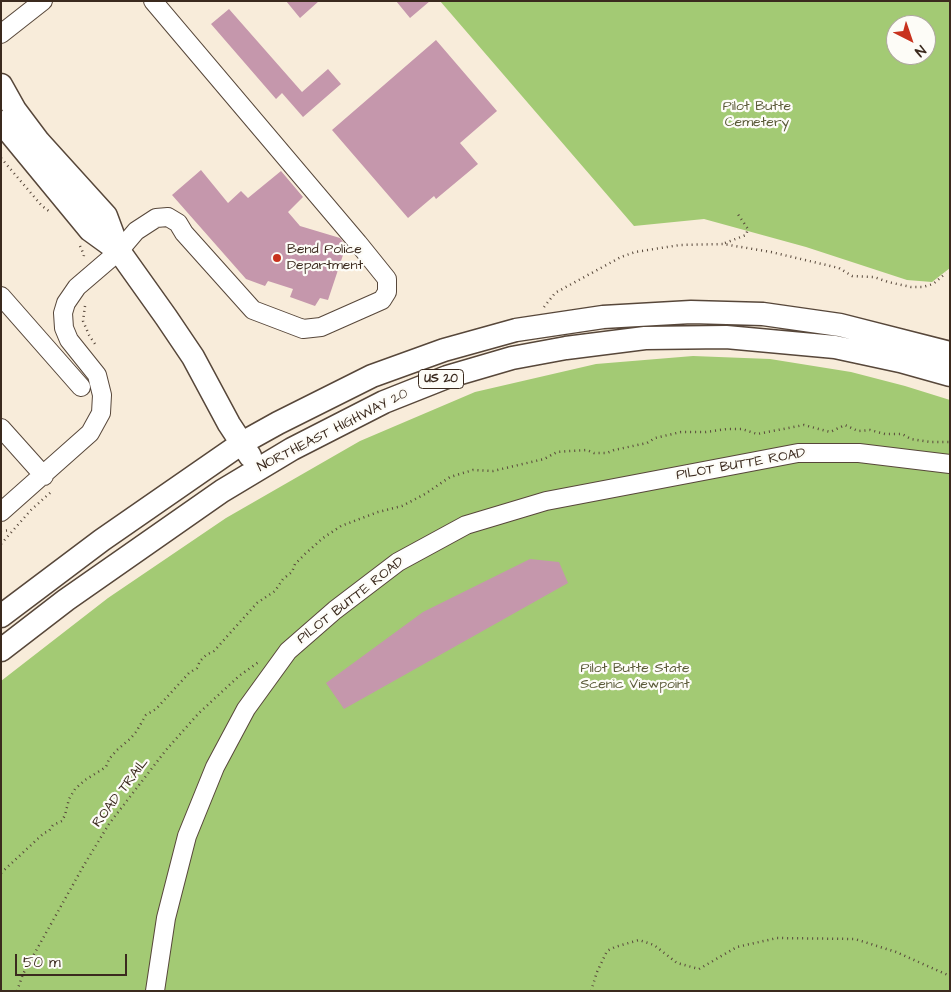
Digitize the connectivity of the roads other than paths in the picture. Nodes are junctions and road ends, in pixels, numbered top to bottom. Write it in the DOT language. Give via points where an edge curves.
graph roads {
  1 [pos="43,1"];
  2 [pos="153,1"];
  3 [pos="1,34"];
  4 [pos="1,85"];
  5 [pos="1,122"];
  6 [pos="119,251"];
  7 [pos="1,296"];
  8 [pos="950,353"];
  9 [pos="950,375"];
  10 [pos="81,387"];
  11 [pos="1,428"];
  12 [pos="242,444"];
  13 [pos="950,464"];
  14 [pos="258,468"];
  15 [pos="44,476"];
  16 [pos="1,512"];
  17 [pos="1,616"];
  18 [pos="1,650"];
  19 [pos="155,991"];
  1 -- 3 [label="street"];
  2 -- 6 [label="street" via="364,250 387,279 387,292 382,300 321,327 303,329 248,306 178,223 168,217 156,218 136,231"];
  4 -- 6 [label="main road" via="39,142 106,216"];
  5 -- 6 [label="main road" via="90,230"];
  6 -- 12 [label="main road" via="193,357"];
  6 -- 15 [label="street" via="77,287 63,313 69,340 97,375 102,395 101,412 90,433"];
  7 -- 10 [label="street"];
  8 -- 12 [label="main road, NORTHEAST HIGHWAY 20 / US 20" via="840,325 763,314 691,312 603,317 516,330 444,350 372,376"];
  9 -- 14 [label="main road, NORTHEAST HIGHWAY 20 / US 20" via="835,347 726,337 645,338 576,347 512,358 447,377 384,402"];
  11 -- 15 [label="street"];
  12 -- 14 [label="main road"];
  12 -- 17 [label="main road, NORTHEAST HIGHWAY 20 / US 20" via="102,540"];
  13 -- 19 [label="street, PILOT BUTTE ROAD" via="859,453 798,453 546,501 466,525 398,562 288,651 246,709 216,767 187,836 166,918"];
  14 -- 18 [label="main road, NORTHEAST HIGHWAY 20 / US 20" via="73,594"];
  15 -- 16 [label="street"];
}
